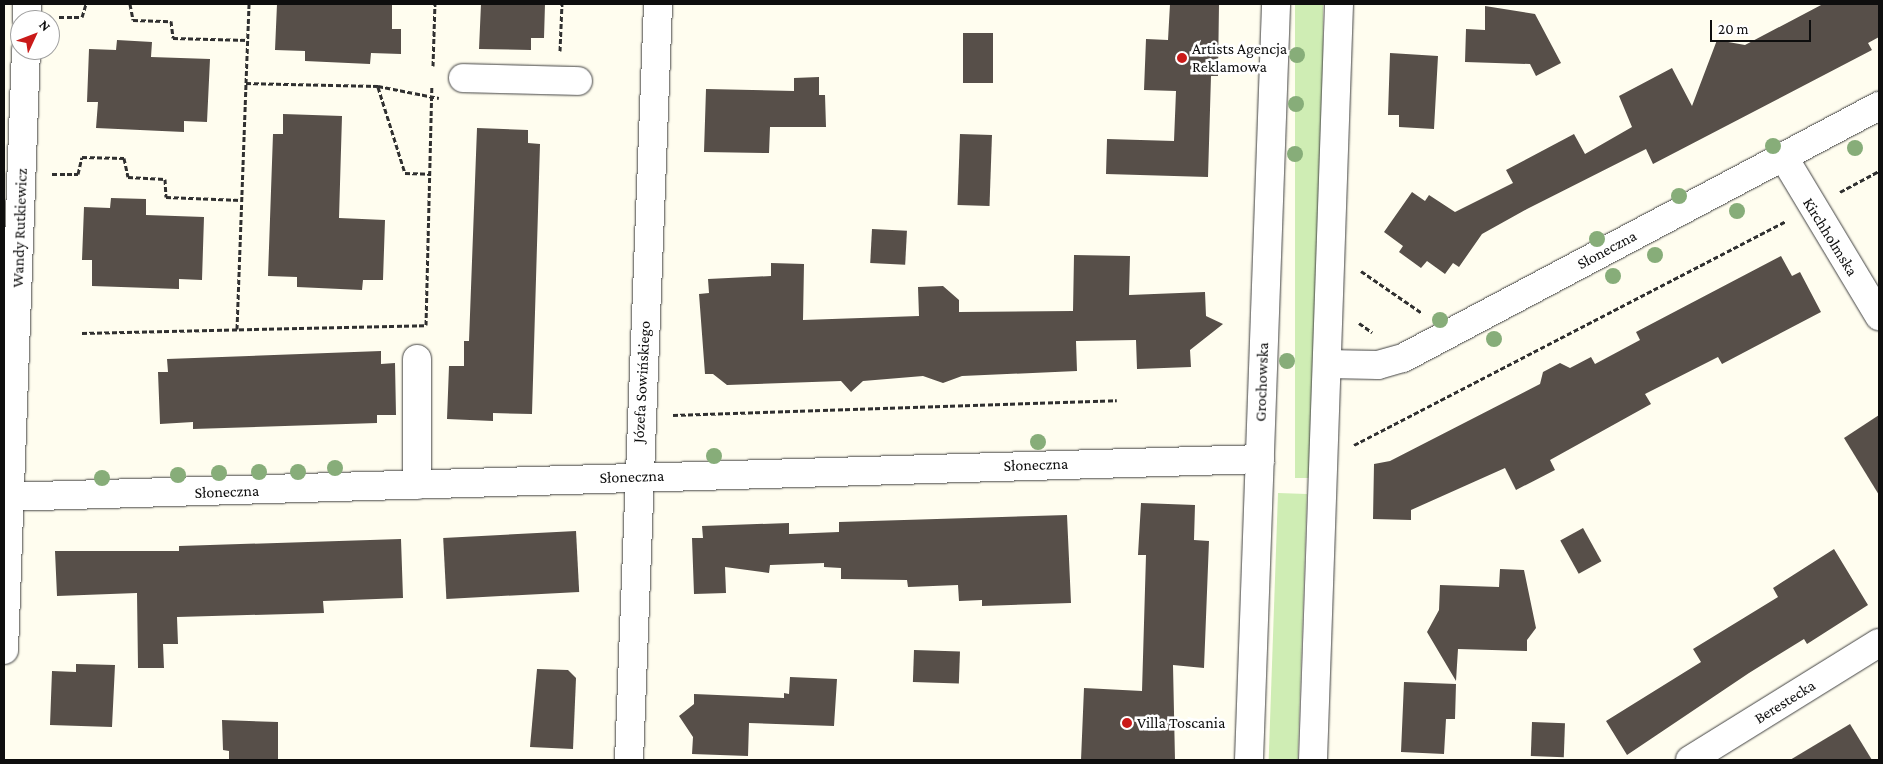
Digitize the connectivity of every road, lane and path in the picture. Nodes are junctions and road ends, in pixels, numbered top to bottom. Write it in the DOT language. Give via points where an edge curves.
graph roads {
  1 [pos="86,4"];
  2 [pos="130,4"];
  3 [pos="249,4"];
  4 [pos="435,4"];
  5 [pos="562,4"];
  6 [pos="658,4"];
  7 [pos="1276,4"];
  8 [pos="1339,4"];
  9 [pos="60,18"];
  10 [pos="248,40"];
  11 [pos="560,59"];
  12 [pos="26,60"];
  13 [pos="433,70"];
  14 [pos="432,79"];
  15 [pos="578,81"];
  16 [pos="246,83"];
  17 [pos="378,86"];
  18 [pos="457,88"];
  19 [pos="432,98"];
  20 [pos="1879,106"];
  21 [pos="1783,156"];
  22 [pos="1879,172"];
  23 [pos="48,174"];
  24 [pos="430,174"];
  25 [pos="242,200"];
  26 [pos="1811,208"];
  27 [pos="1359,269"];
  28 [pos="1879,316"];
  29 [pos="1429,318"];
  30 [pos="237,329"];
  31 [pos="82,333"];
  32 [pos="417,359"];
  33 [pos="1327,364"];
  34 [pos="1117,400"];
  35 [pos="641,416"];
  36 [pos="1346,446"];
  37 [pos="1260,459"];
  38 [pos="638,477"];
  39 [pos="417,485"];
  40 [pos="7,497"];
  41 [pos="1879,643"];
  42 [pos="4,650"];
  43 [pos="629,760"];
  44 [pos="1250,760"];
  45 [pos="1313,760"];
  46 [pos="1690,760"];
  1 -- 9 [label="path" via="82,17"];
  2 -- 10 [label="path" via="132,20 171,21 173,38"];
  3 -- 10 [label="path"];
  4 -- 13 [label="path"];
  5 -- 11 [label="path"];
  6 -- 35 [label="street, Józefa Sowińskiego"];
  7 -- 37 [label="street, Grochowska"];
  8 -- 33 [label="street"];
  10 -- 16 [label="path"];
  12 -- 40 [label="street, Wandy Rutkiewicz"];
  14 -- 19 [label="path"];
  15 -- 18 [label="street"];
  16 -- 17 [label="path"];
  16 -- 25 [label="path"];
  17 -- 19 [label="path"];
  17 -- 24 [label="path" via="405,173"];
  18 -- 19 [label="path"];
  19 -- 24 [label="path"];
  20 -- 21 [label="street, Słoneczna"];
  21 -- 26 [label="street, Kirchholmska"];
  21 -- 33 [label="street, Słoneczna" via="1403,358 1378,365"];
  22 -- 26 [label="path"];
  23 -- 25 [label="path" via="78,174 82,157 124,158 128,177 165,179 166,197"];
  24 -- 30 [label="path" via="426,325"];
  25 -- 30 [label="path"];
  26 -- 28 [label="street, Kirchholmska"];
  26 -- 36 [label="path"];
  27 -- 29 [label="path"];
  30 -- 31 [label="path"];
  32 -- 39 [label="street"];
  33 -- 45 [label="street"];
  34 -- 35 [label="path"];
  35 -- 38 [label="street, Józefa Sowińskiego"];
  37 -- 38 [label="street, Słoneczna"];
  37 -- 44 [label="street, Grochowska"];
  38 -- 39 [label="street, Słoneczna"];
  38 -- 43 [label="street, Józefa Sowińskiego"];
  39 -- 40 [label="street, Słoneczna"];
  40 -- 42 [label="street, Wandy Rutkiewicz"];
  41 -- 46 [label="street, Berestecka"];
}
